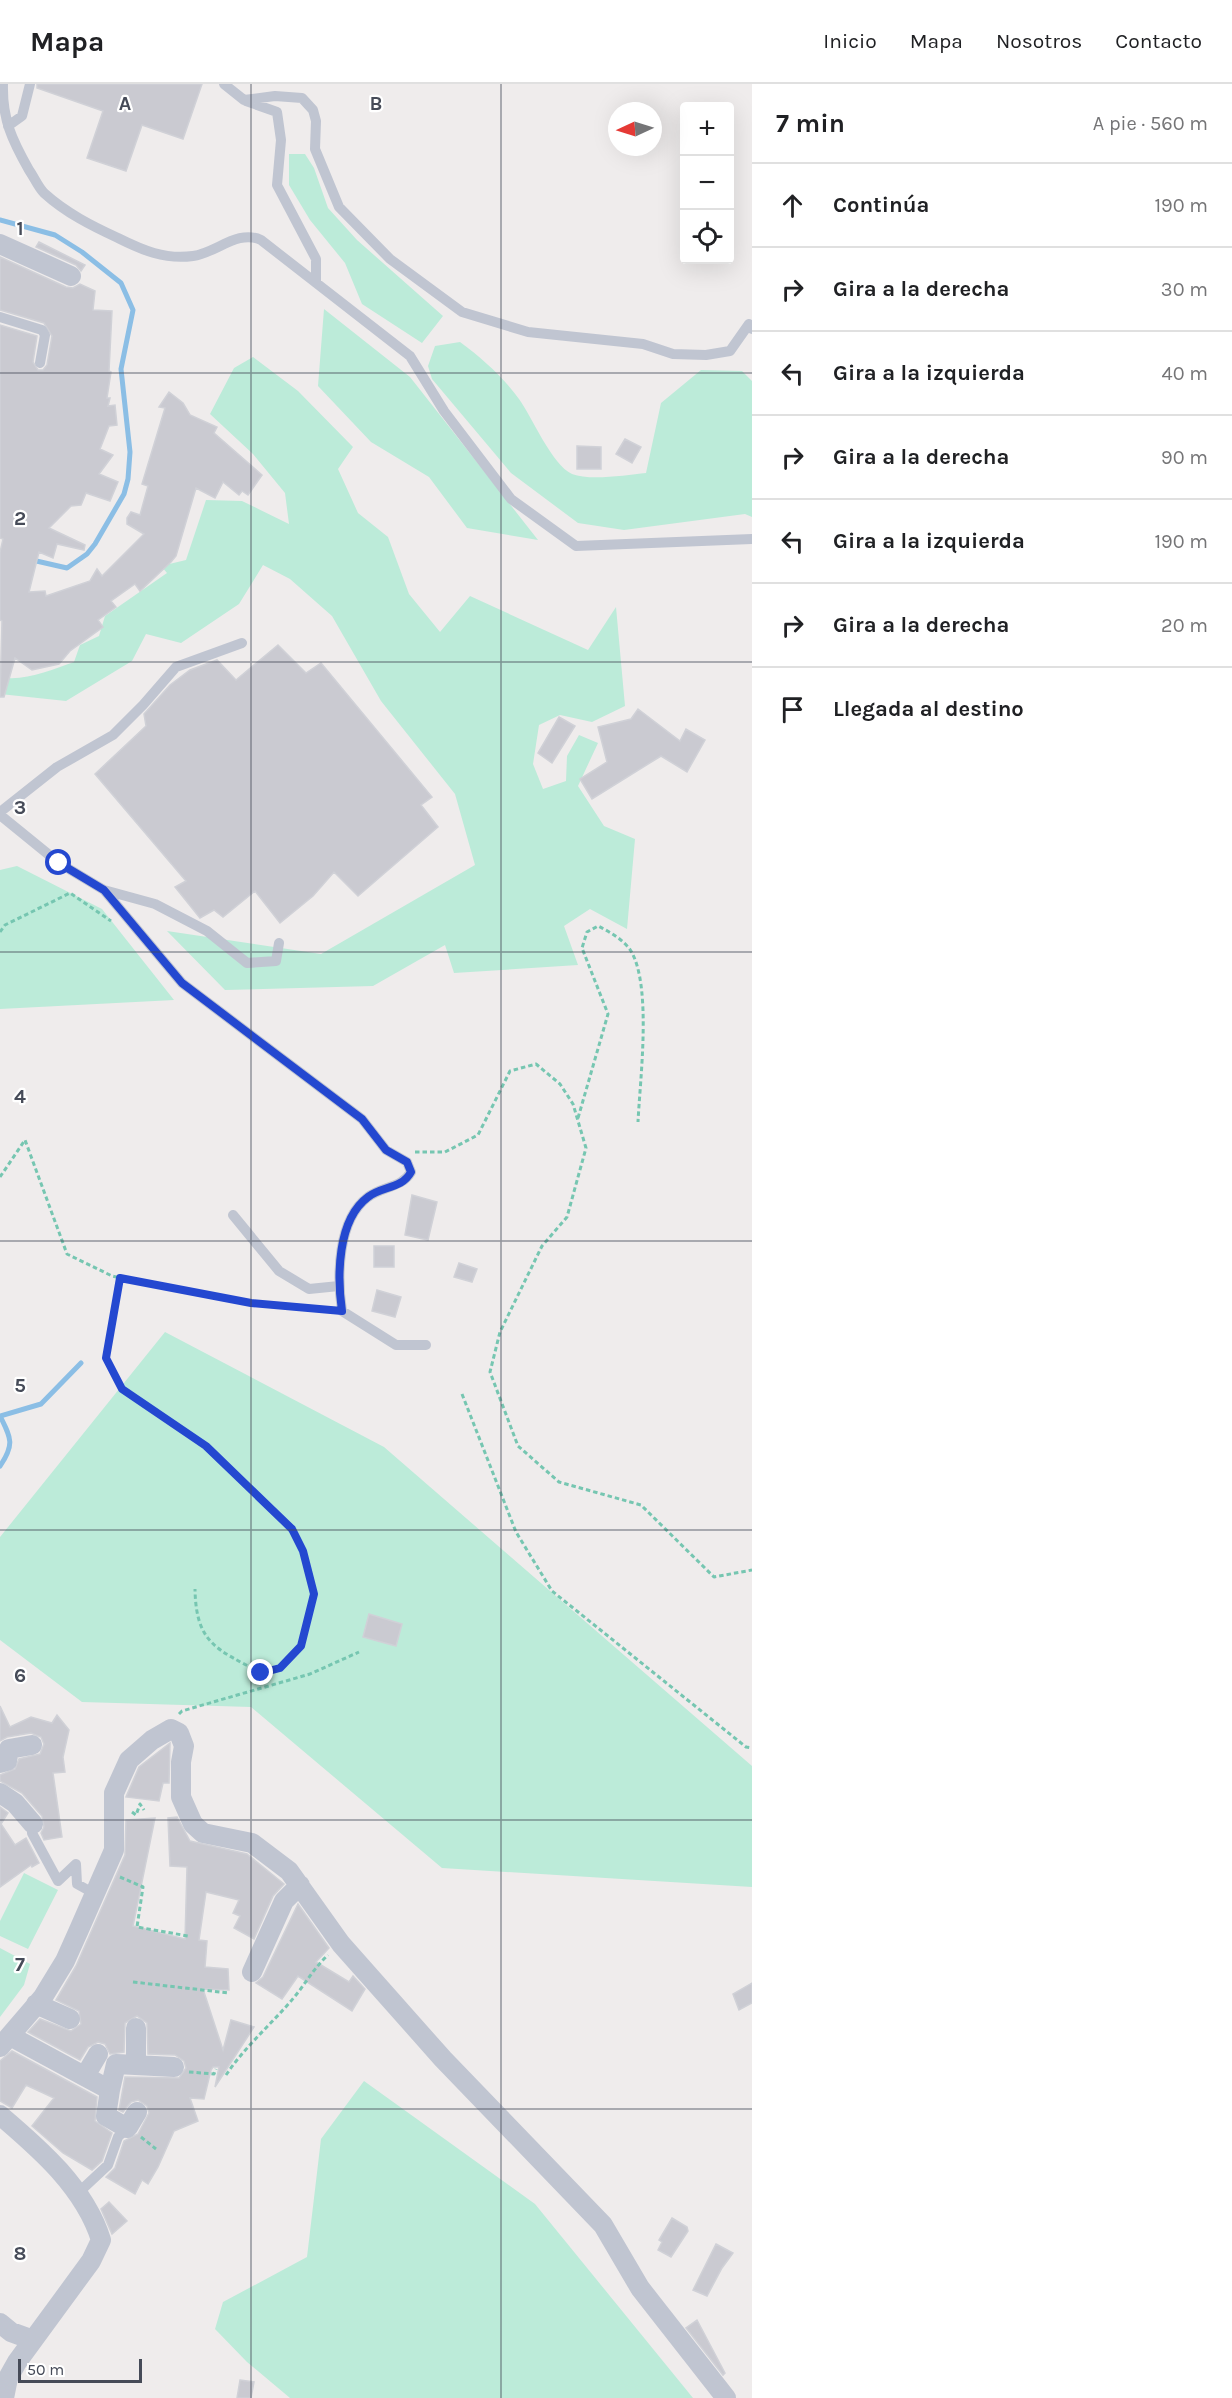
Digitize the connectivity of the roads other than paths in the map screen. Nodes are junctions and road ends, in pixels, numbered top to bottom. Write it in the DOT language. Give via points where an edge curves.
graph roads {
  1 [pos="3,84"];
  2 [pos="30,84"];
  3 [pos="224,84"];
  4 [pos="244,100"];
  5 [pos="8,126"];
  6 [pos="0,244"];
  7 [pos="71,276"];
  8 [pos="316,282"];
  9 [pos="0,317"];
  10 [pos="752,329"];
  11 [pos="40,363"];
  12 [pos="752,539"];
  13 [pos="242,643"];
  14 [pos="0,814"];
  15 [pos="104,890"];
  16 [pos="279,944"];
  17 [pos="233,1215"];
  18 [pos="339,1286"];
  19 [pos="426,1345"];
  20 [pos="32,1745"];
  21 [pos="0,1763"];
  22 [pos="0,1793"];
  23 [pos="33,1824"];
  24 [pos="300,1885"];
  25 [pos="95,1894"];
  26 [pos="252,1972"];
  27 [pos="36,2004"];
  28 [pos="70,2019"];
  29 [pos="136,2028"];
  30 [pos="5,2041"];
  31 [pos="98,2054"];
  32 [pos="136,2065"];
  33 [pos="174,2067"];
  34 [pos="85,2076"];
  35 [pos="110,2090"];
  36 [pos="0,2115"];
  37 [pos="131,2122"];
  38 [pos="77,2194"];
  39 [pos="0,2323"];
  40 [pos="33,2340"];
  41 [pos="4,2398"];
  42 [pos="726,2398"];
  1 -- 5 [label="lane"];
  2 -- 5 [label="lane" via="22,116"];
  3 -- 4 [label="lane"];
  4 -- 8 [label="lane" via="277,112 281,140 277,185 316,259"];
  4 -- 10 [label="lane" via="302,98 313,110 315,149 339,207 390,259 462,312 528,333 643,344 673,354 730,351 749,324"];
  5 -- 8 [label="lane" via="42,191 82,221 149,253 169,256 193,256 250,235"];
  6 -- 7 [label="street"];
  8 -- 12 [label="lane" via="410,356 444,411 511,500 576,546"];
  9 -- 11 [label="lane" via="42,330 45,335"];
  13 -- 14 [label="lane" via="176,667 113,735 57,767"];
  14 -- 15 [label="lane" via="59,863"];
  15 -- 16 [label="lane" via="155,904 207,931 247,963 276,961"];
  15 -- 18 [label="lane" via="182,983 362,1119 386,1150 407,1162 411,1172 407,1180 368,1197 349,1220"];
  17 -- 18 [label="lane" via="279,1271 309,1289"];
  18 -- 19 [label="lane" via="342,1311 396,1345"];
  20 -- 21 [label="street" via="9,1749 7,1761"];
  22 -- 23 [label="street"];
  23 -- 25 [label="lane" via="32,1833 58,1881 76,1864 77,1884"];
  24 -- 25 [label="street" via="289,1871 252,1843 203,1833 193,1824 181,1797 184,1746 179,1733 171,1729 129,1760 114,1793 114,1850"];
  24 -- 26 [label="street" via="284,1901"];
  24 -- 42 [label="street" via="341,1944 443,2059 603,2225 640,2288"];
  25 -- 27 [label="street" via="65,1961"];
  27 -- 28 [label="street"];
  27 -- 30 [label="street"];
  29 -- 32 [label="street"];
  30 -- 34 [label="street"];
  31 -- 34 [label="street"];
  32 -- 33 [label="street"];
  32 -- 35 [label="street" via="116,2064"];
  34 -- 35 [label="street"];
  35 -- 37 [label="street" via="106,2116"];
  36 -- 38 [label="street" via="45,2153"];
  37 -- 38 [label="lane" via="118,2137 108,2165"];
  38 -- 40 [label="street" via="101,2240"];
  39 -- 40 [label="street"];
  40 -- 41 [label="street" via="8,2378"];
}
